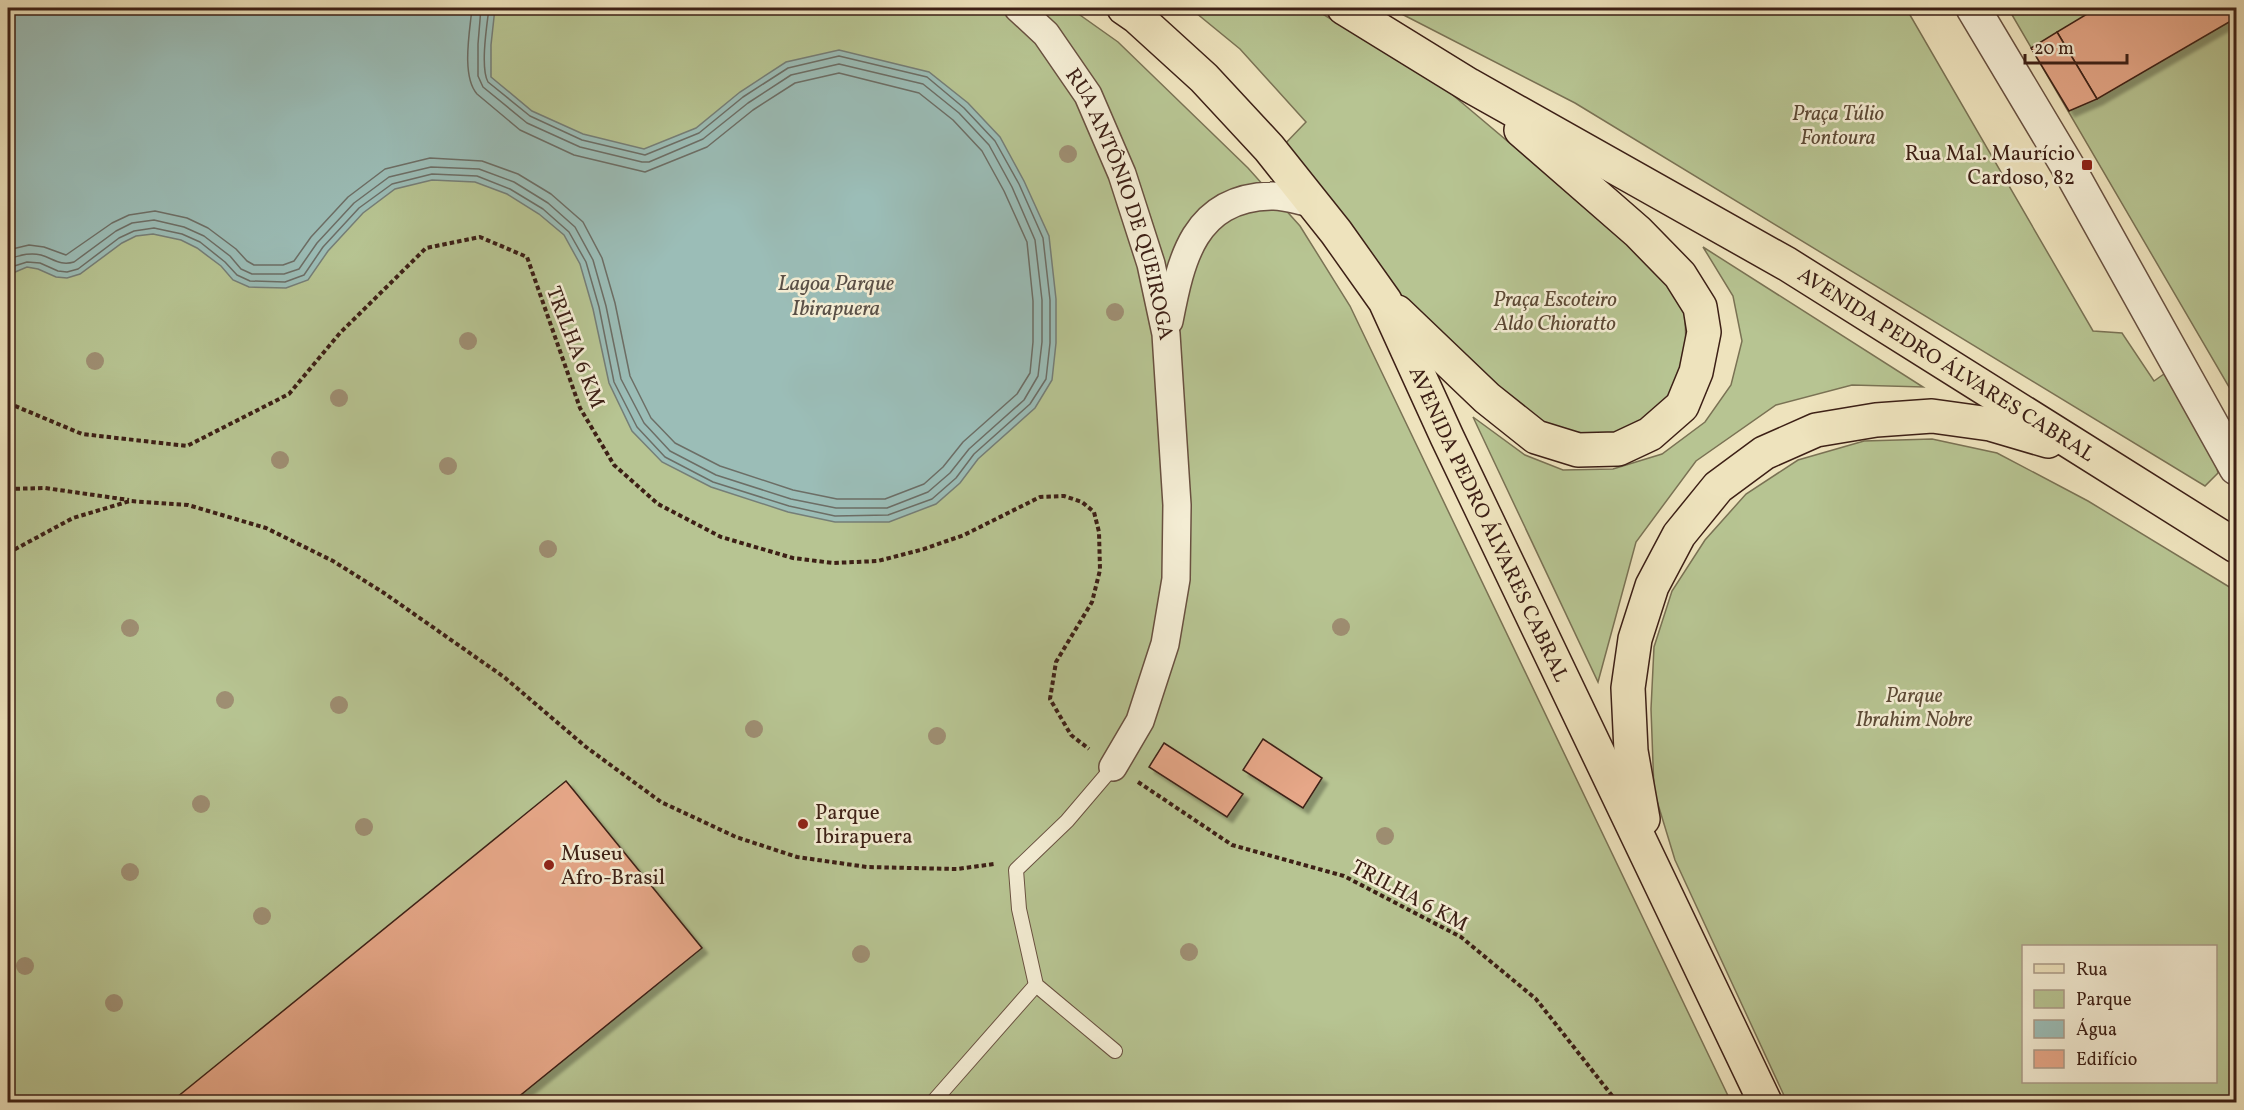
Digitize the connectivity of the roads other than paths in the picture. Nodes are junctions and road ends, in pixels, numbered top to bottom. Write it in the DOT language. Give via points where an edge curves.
graph roads {
  1 [pos="1018,8"];
  2 [pos="1124,8"];
  3 [pos="1344,8"];
  4 [pos="1973,8"];
  5 [pos="1469,85"];
  6 [pos="1312,203"];
  7 [pos="1385,301"];
  8 [pos="1166,334"];
  9 [pos="2084,451"];
  10 [pos="2236,468"];
  11 [pos="2236,546"];
  12 [pos="1113,766"];
  13 [pos="1650,859"];
  14 [pos="1036,985"];
  15 [pos="1115,1051"];
  16 [pos="933,1102"];
  17 [pos="1766,1102"];
  1 -- 8 [label="street, RUA ANTÔNIO DE QUEIROGA" via="1046,34 1088,95 1122,174 1151,264"];
  2 -- 6 [label="main road, AVENIDA PEDRO ÁLVARES CABRAL" via="1204,78 1269,147"];
  3 -- 5 [label="main road, AVENIDA PEDRO ÁLVARES CABRAL"];
  4 -- 10 [label="street" via="2071,172"];
  5 -- 7 [label="main road" via="1638,232 1680,275 1700,307 1704,332 1696,372 1682,406 1650,434 1618,448 1578,450 1536,437 1487,398"];
  5 -- 9 [label="main road, AVENIDA PEDRO ÁLVARES CABRAL" via="1787,264"];
  6 -- 7 [label="main road, AVENIDA PEDRO ÁLVARES CABRAL"];
  6 -- 8 [label="street, RUA ANTÔNIO DE QUEIROGA" via="1272,196 1239,201 1214,213 1191,243 1178,275"];
  7 -- 13 [label="main road, AVENIDA PEDRO ÁLVARES CABRAL"];
  8 -- 12 [label="street" via="1178,505 1176,579 1165,644 1140,721"];
  9 -- 11 [label="main road, AVENIDA PEDRO ÁLVARES CABRAL"];
  9 -- 13 [label="main road" via="1990,424 1932,416 1876,420 1816,430 1764,453 1718,487 1679,535 1652,586 1635,639 1628,688 1631,751"];
  12 -- 14 [label="lane" via="1067,821 1016,870 1019,909"];
  13 -- 17 [label="main road, AVENIDA PEDRO ÁLVARES CABRAL"];
  14 -- 15 [label="lane"];
  14 -- 16 [label="lane"];
}
